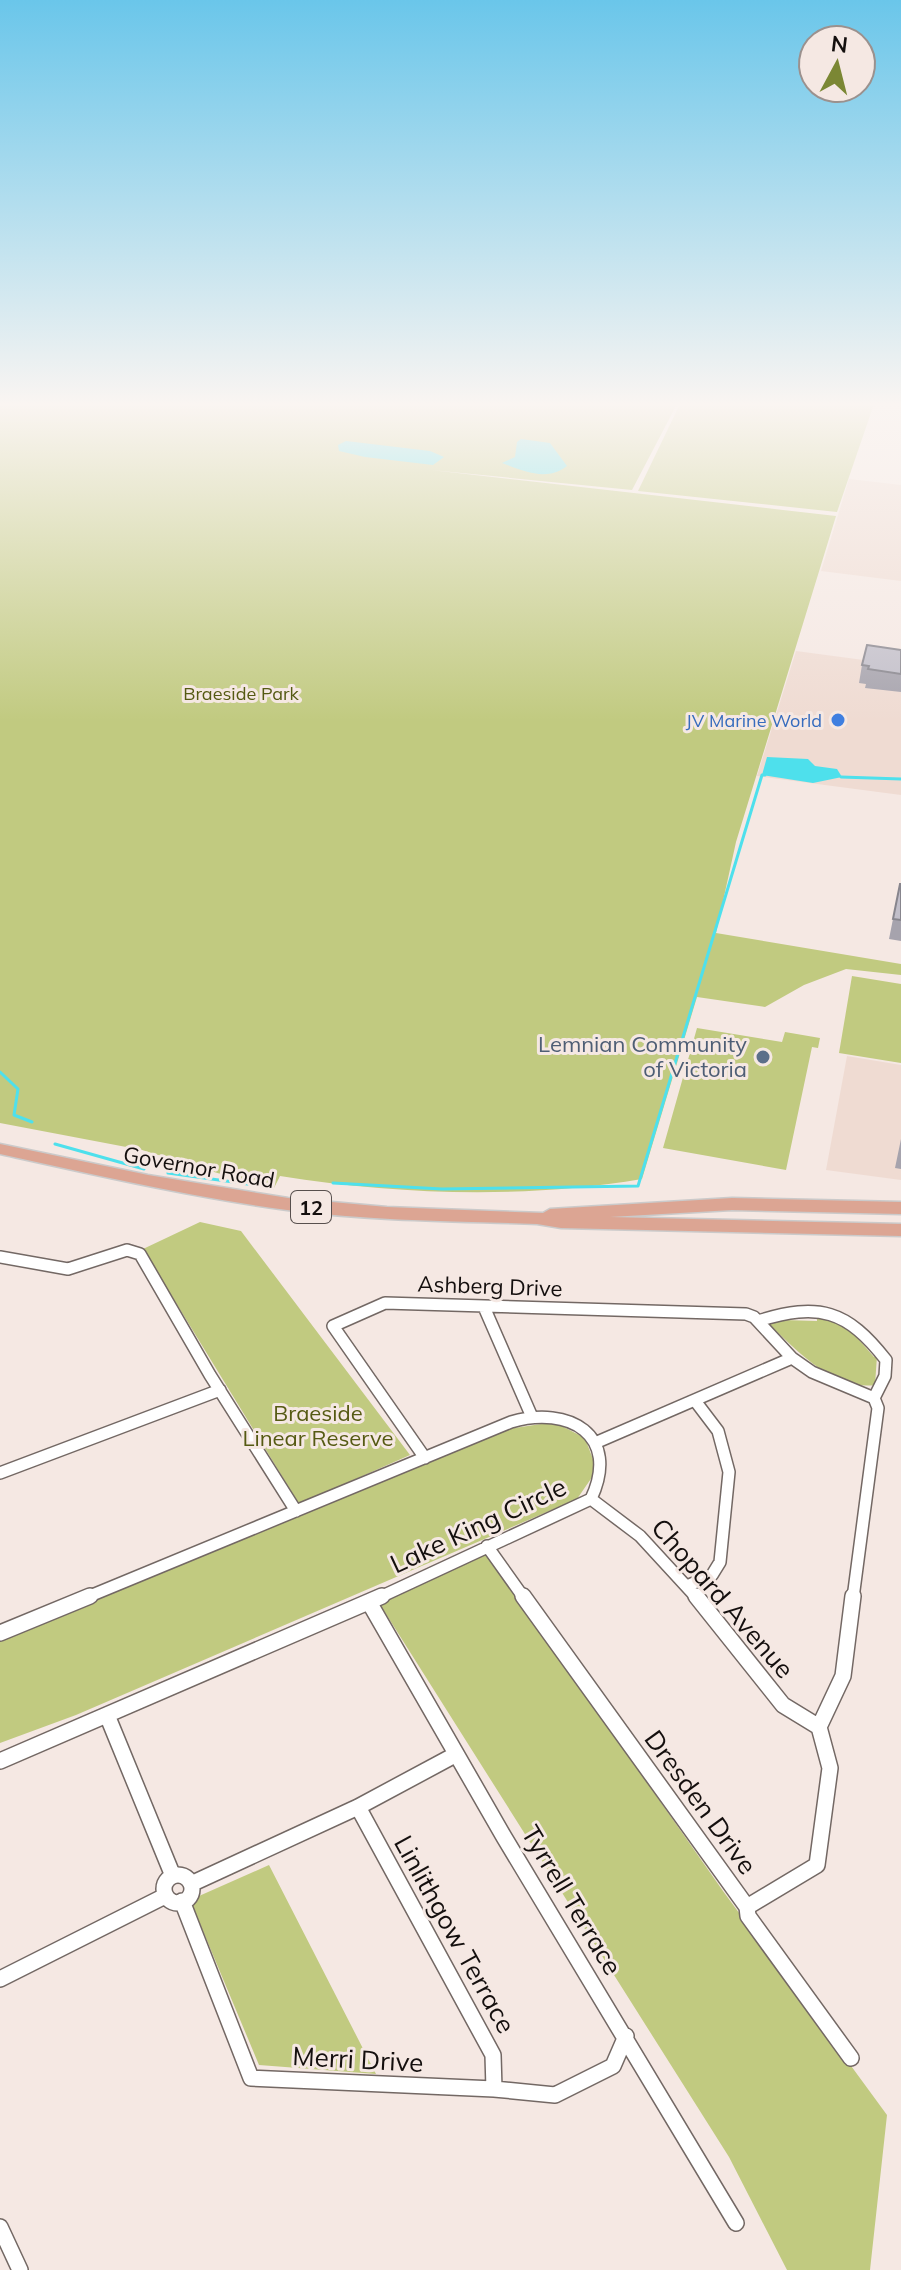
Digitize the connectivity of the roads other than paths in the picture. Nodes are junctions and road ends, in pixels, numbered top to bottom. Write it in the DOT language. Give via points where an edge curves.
graph roads {
  1 [pos="0,1149"];
  2 [pos="901,1208"];
  3 [pos="537,1218"];
  4 [pos="901,1230"];
  5 [pos="0,1257"];
  6 [pos="484,1307"];
  7 [pos="758,1321"];
  8 [pos="792,1358"];
  9 [pos="220,1390"];
  10 [pos="874,1398"];
  11 [pos="696,1402"];
  12 [pos="532,1417"];
  13 [pos="595,1443"];
  14 [pos="425,1458"];
  15 [pos="0,1473"];
  16 [pos="591,1499"];
  17 [pos="296,1511"];
  18 [pos="487,1546"];
  19 [pos="687,1586"];
  20 [pos="369,1602"];
  21 [pos="0,1633"];
  22 [pos="107,1715"];
  23 [pos="819,1727"];
  24 [pos="453,1756"];
  25 [pos="0,1761"];
  26 [pos="358,1807"];
  27 [pos="173,1876"];
  28 [pos="191,1884"];
  29 [pos="165,1896"];
  30 [pos="182,1901"];
  31 [pos="747,1907"];
  32 [pos="0,1979"];
  33 [pos="626,2036"];
  34 [pos="851,2058"];
  35 [pos="494,2089"];
  36 [pos="736,2223"];
  37 [pos="0,2227"];
  38 [pos="20,2270"];
  1 -- 3 [label="main road, Governor Road / 12" via="148,1181 298,1205 425,1216"];
  2 -- 3 [label="main road, Governor Road / 12" via="711,1204 561,1212"];
  3 -- 4 [label="main road, Governor Road / 12"];
  5 -- 9 [label="street" via="68,1269 127,1250 137,1252"];
  6 -- 7 [label="street, Ashberg Drive" via="741,1313"];
  6 -- 12 [label="street"];
  6 -- 14 [label="street, Ashberg Drive" via="385,1303 333,1326"];
  7 -- 8 [label="street"];
  7 -- 10 [label="street" via="782,1313 846,1319 886,1360"];
  8 -- 10 [label="street"];
  8 -- 11 [label="street"];
  9 -- 15 [label="street"];
  9 -- 17 [label="street"];
  10 -- 23 [label="street" via="878,1408 843,1676"];
  11 -- 13 [label="street"];
  11 -- 19 [label="street" via="718,1431 729,1472 720,1562 712,1575"];
  12 -- 13 [label="street" via="555,1417 579,1426"];
  12 -- 14 [label="street"];
  13 -- 16 [label="street, Lake King Circle" via="604,1466"];
  14 -- 17 [label="street"];
  16 -- 18 [label="street, Lake King Circle"];
  16 -- 19 [label="street, Chopard Avenue" via="640,1536"];
  17 -- 21 [label="street"];
  18 -- 20 [label="street, Lake King Circle"];
  18 -- 31 [label="street, Dresden Drive"];
  19 -- 23 [label="street, Chopard Avenue" via="783,1705"];
  20 -- 22 [label="street, Lake King Circle"];
  20 -- 24 [label="street, Tyrrell Terrace"];
  22 -- 25 [label="street, Lake King Circle"];
  22 -- 27 [label="street"];
  23 -- 31 [label="street, Dresden Drive" via="830,1768 817,1865"];
  24 -- 26 [label="street"];
  24 -- 33 [label="street, Tyrrell Terrace"];
  26 -- 28 [label="street"];
  26 -- 35 [label="street, Linlithgow Terrace" via="493,2055"];
  27 -- 28 [label="street" via="186,1877"];
  27 -- 29 [label="street" via="165,1884"];
  28 -- 30 [label="street" via="191,1893"];
  29 -- 30 [label="street" via="171,1902"];
  29 -- 32 [label="street"];
  30 -- 35 [label="street, Merri Drive" via="251,2078"];
  31 -- 34 [label="street" via="748,1916"];
  33 -- 35 [label="street, Merri Drive" via="613,2066 555,2095"];
  33 -- 36 [label="street, Tyrrell Terrace"];
  37 -- 38 [label="street"];
}
